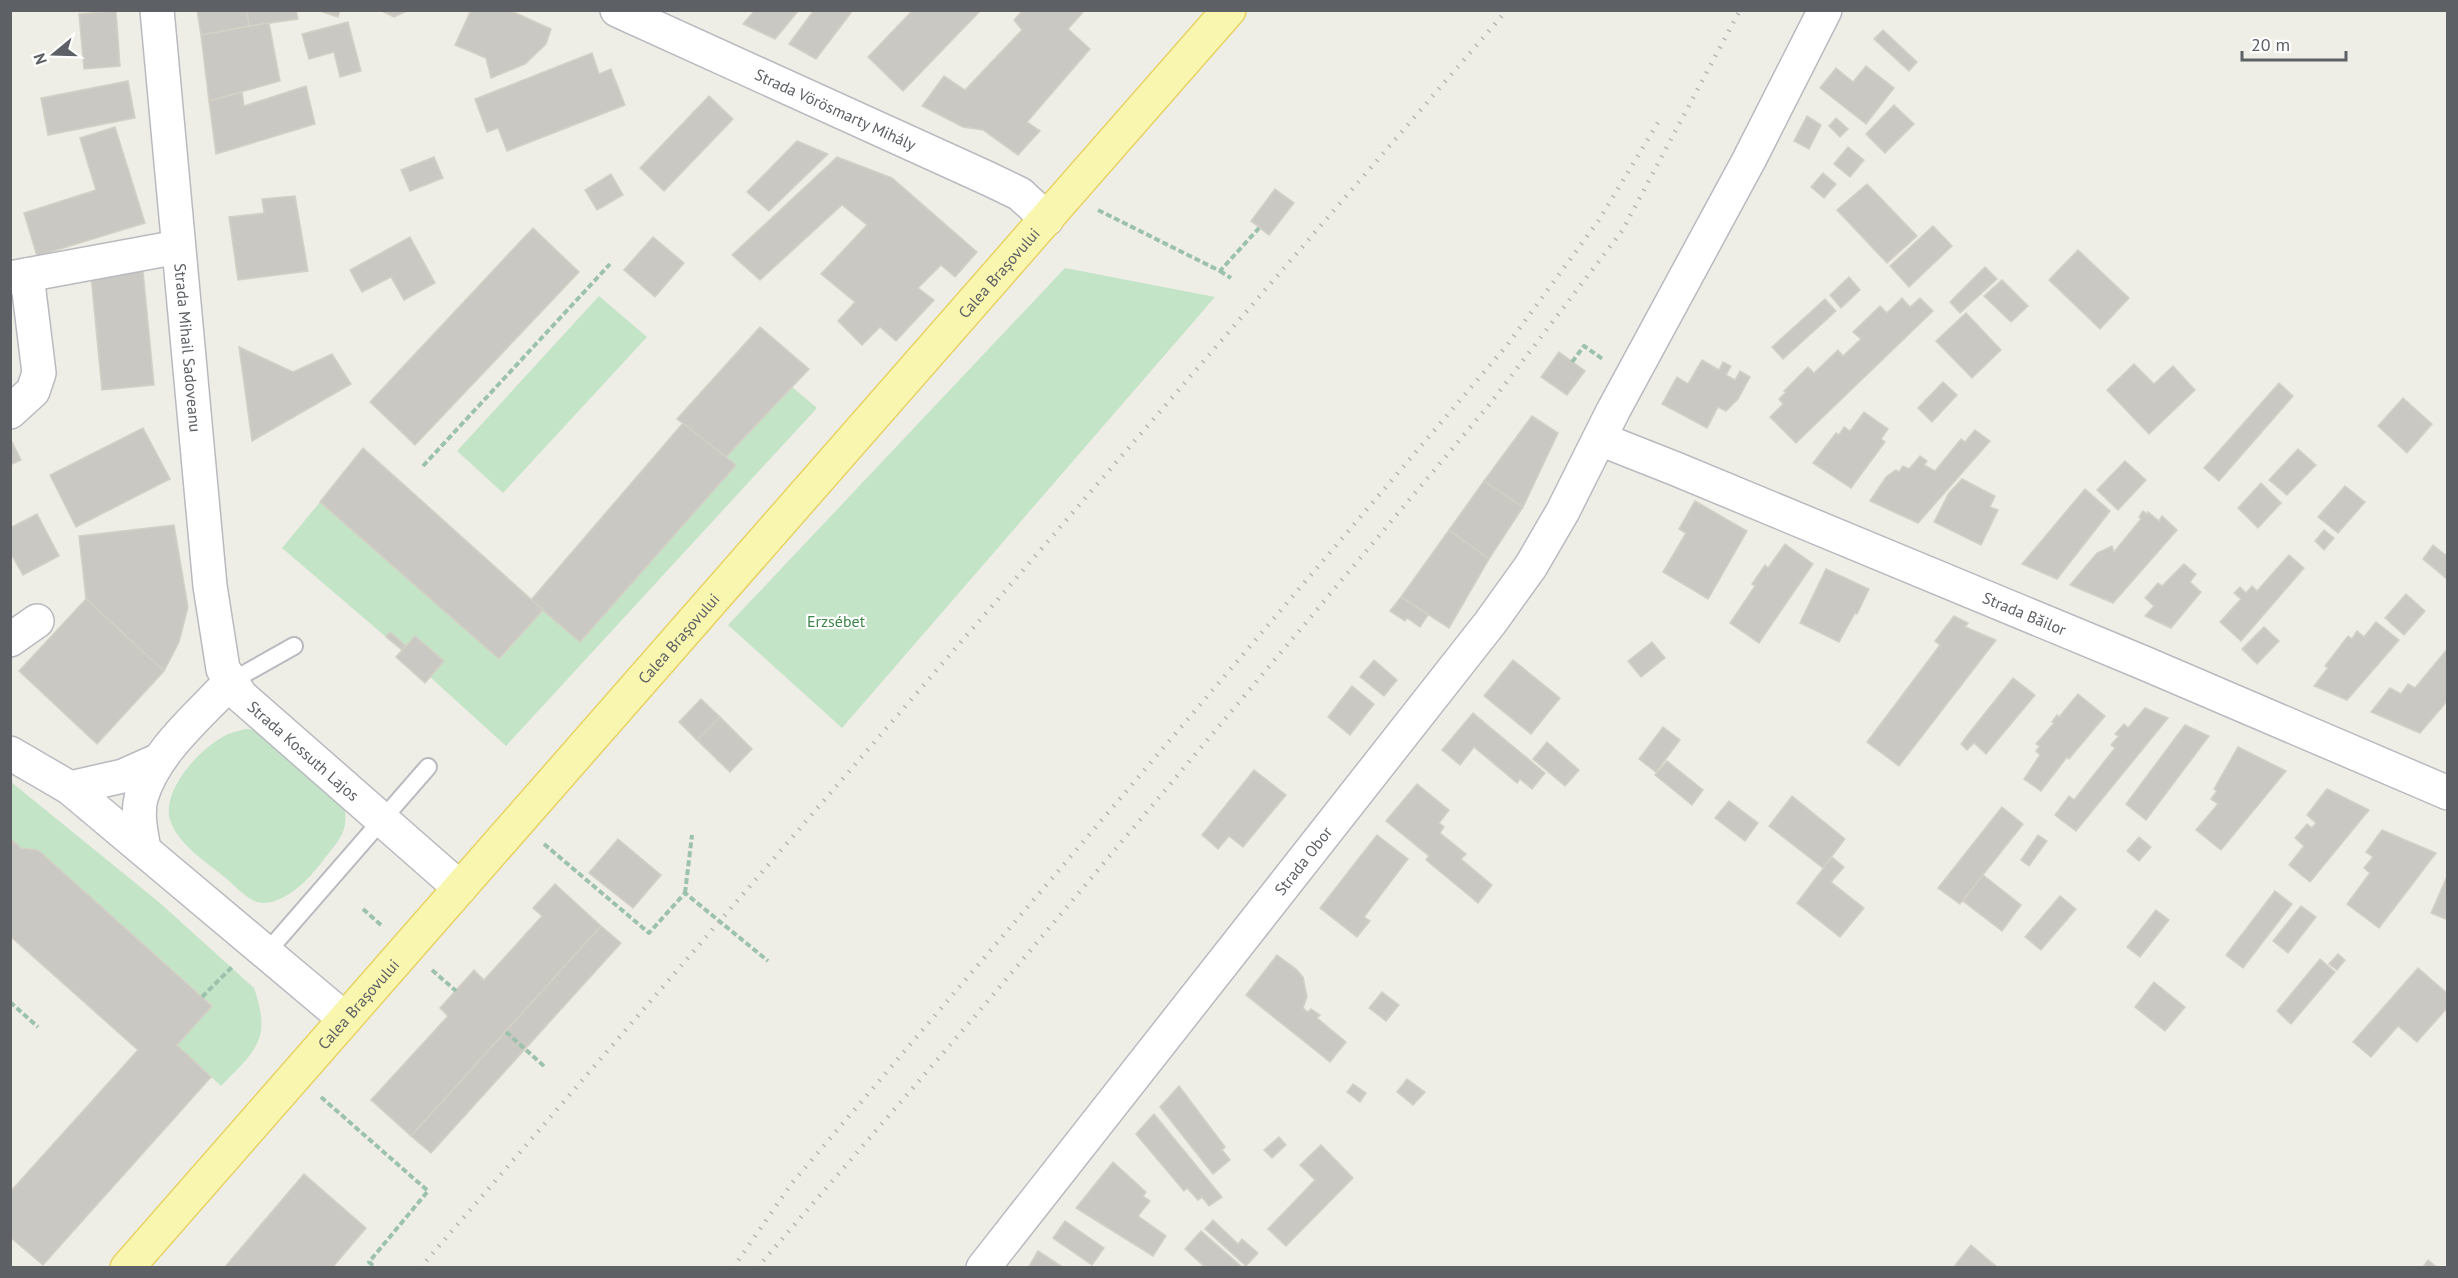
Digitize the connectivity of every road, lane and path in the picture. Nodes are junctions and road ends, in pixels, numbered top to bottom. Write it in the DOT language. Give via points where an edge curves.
graph roads {
  1 [pos="157,10"];
  2 [pos="617,10"];
  3 [pos="1229,10"];
  4 [pos="1825,10"];
  5 [pos="1057,207"];
  6 [pos="1259,228"];
  7 [pos="178,247"];
  8 [pos="610,264"];
  9 [pos="1220,271"];
  10 [pos="19,276"];
  11 [pos="1232,278"];
  12 [pos="10,412"];
  13 [pos="1600,439"];
  14 [pos="423,465"];
  15 [pos="37,621"];
  16 [pos="10,640"];
  17 [pos="294,646"];
  18 [pos="230,682"];
  19 [pos="10,753"];
  20 [pos="159,760"];
  21 [pos="428,767"];
  22 [pos="70,788"];
  23 [pos="2448,793"];
  24 [pos="384,819"];
  25 [pos="518,822"];
  26 [pos="692,835"];
  27 [pos="144,849"];
  28 [pos="460,888"];
  29 [pos="685,893"];
  30 [pos="267,952"];
  31 [pos="768,961"];
  32 [pos="10,1002"];
  33 [pos="345,1019"];
  34 [pos="38,1027"];
  35 [pos="506,1032"];
  36 [pos="546,1068"];
  37 [pos="296,1075"];
  38 [pos="127,1268"];
  39 [pos="376,1268"];
  40 [pos="983,1268"];
  1 -- 7 [label="street, Strada Mihail Sadoveanu"];
  2 -- 5 [label="street, Strada Vörösmarty Mihály" via="1020,195"];
  3 -- 5 [label="main road, Calea Brașovului"];
  4 -- 13 [label="street, Strada Obor"];
  5 -- 9 [label="path"];
  5 -- 25 [label="main road, Calea Brașovului"];
  6 -- 9 [label="path"];
  7 -- 10 [label="street"];
  7 -- 18 [label="street, Strada Mihail Sadoveanu" via="210,586 223,669"];
  8 -- 14 [label="path"];
  9 -- 11 [label="path"];
  10 -- 12 [label="street" via="39,372 33,392"];
  13 -- 23 [label="street, Strada Băilor"];
  13 -- 40 [label="street, Strada Obor" via="1532,566 1490,623"];
  15 -- 16 [label="street"];
  17 -- 18 [label="lane"];
  18 -- 20 [label="street"];
  18 -- 24 [label="street, Strada Kossuth Lajos"];
  19 -- 22 [label="street"];
  20 -- 22 [label="street" via="123,776"];
  20 -- 27 [label="street" via="141,799 139,819"];
  21 -- 24 [label="lane"];
  22 -- 27 [label="street"];
  24 -- 28 [label="street, Strada Kossuth Lajos"];
  24 -- 30 [label="lane"];
  25 -- 28 [label="main road, Calea Brașovului"];
  25 -- 29 [label="path" via="649,933"];
  26 -- 29 [label="path"];
  27 -- 30 [label="street"];
  28 -- 33 [label="main road, Calea Brașovului"];
  29 -- 31 [label="path"];
  30 -- 33 [label="street"];
  32 -- 34 [label="path"];
  33 -- 37 [label="main road, Calea Brașovului"];
  35 -- 36 [label="path"];
  37 -- 38 [label="main road, Calea Brașovului"];
  37 -- 39 [label="path" via="428,1191 369,1262"];
}
